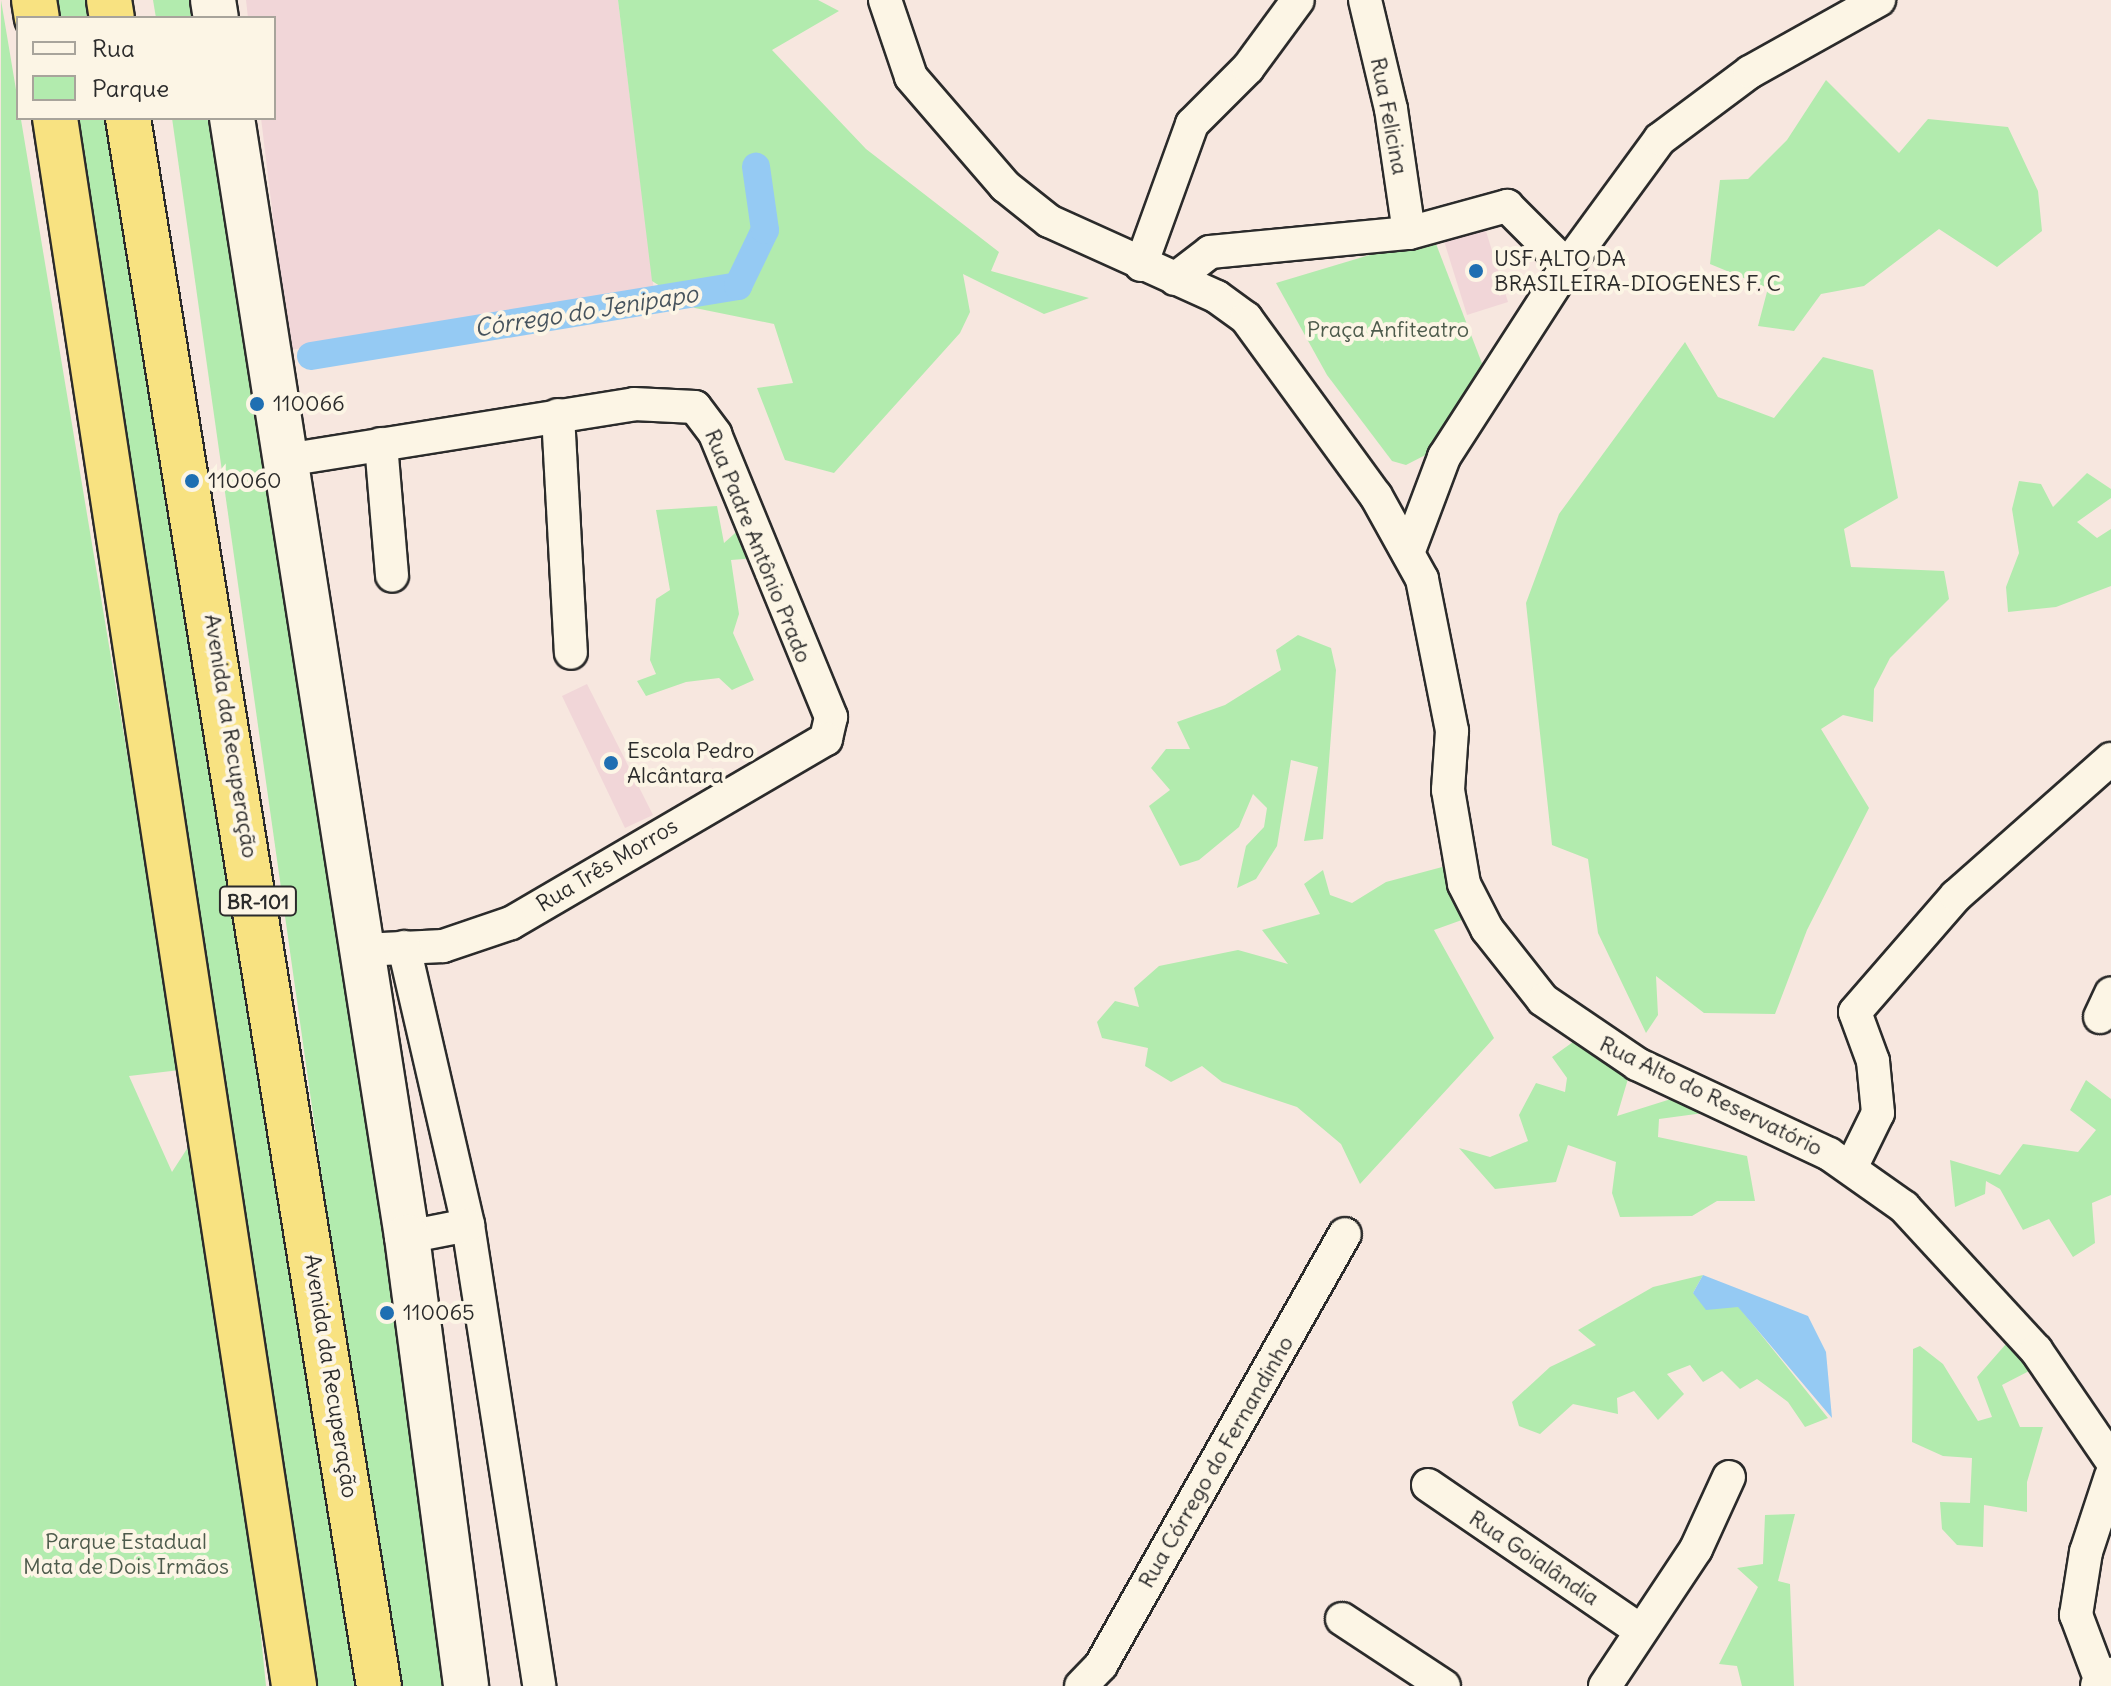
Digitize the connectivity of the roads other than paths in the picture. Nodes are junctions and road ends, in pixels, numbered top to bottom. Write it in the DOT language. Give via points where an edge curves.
graph roads {
  1 [pos="885,0"];
  2 [pos="1298,0"];
  3 [pos="1365,0"];
  4 [pos="1879,0"];
  5 [pos="55,120"];
  6 [pos="128,120"];
  7 [pos="232,120"];
  8 [pos="1409,233"];
  9 [pos="1141,265"];
  10 [pos="1567,266"];
  11 [pos="1175,279"];
  12 [pos="558,415"];
  13 [pos="381,444"];
  14 [pos="286,460"];
  15 [pos="1408,553"];
  16 [pos="392,576"];
  17 [pos="571,653"];
  18 [pos="833,728"];
  19 [pos="2111,759"];
  20 [pos="383,949"];
  21 [pos="1851,1168"];
  22 [pos="468,1225"];
  23 [pos="1345,1234"];
  24 [pos="407,1237"];
  25 [pos="2111,1460"];
  26 [pos="2111,1476"];
  27 [pos="1729,1477"];
  28 [pos="1428,1485"];
  29 [pos="1342,1619"];
  30 [pos="1641,1631"];
  31 [pos="2105,1683"];
  32 [pos="294,1686"];
  33 [pos="379,1686"];
  34 [pos="466,1686"];
  35 [pos="539,1686"];
  36 [pos="1081,1686"];
  37 [pos="1444,1686"];
  38 [pos="1605,1686"];
  1 -- 9 [label="street, Rua Alto do Reservatório" via="911,77 949,130 1049,221"];
  2 -- 9 [label="street" via="1248,68 1192,124"];
  3 -- 8 [label="street, Rua Felicina" via="1391,109"];
  4 -- 10 [label="street" via="1698,107 1660,139"];
  5 -- 32 [label="highway"];
  6 -- 33 [label="highway, Avenida da Recuperação / BR-101"];
  7 -- 14 [label="main road"];
  8 -- 10 [label="street" via="1507,206"];
  8 -- 11 [label="street" via="1210,252"];
  9 -- 11 [label="street, Rua Alto do Reservatório"];
  10 -- 15 [label="street" via="1444,457"];
  11 -- 15 [label="street, Rua Alto do Reservatório" via="1246,318 1376,496"];
  12 -- 13 [label="street, Rua Padre Antônio Prado"];
  12 -- 17 [label="street"];
  12 -- 18 [label="street, Rua Padre Antônio Prado" via="667,400 695,407"];
  13 -- 14 [label="street, Rua Padre Antônio Prado"];
  13 -- 16 [label="street"];
  14 -- 20 [label="main road"];
  15 -- 21 [label="street, Rua Alto do Reservatório" via="1422,579 1443,675 1454,846 1487,929 1554,1012 1605,1046"];
  18 -- 20 [label="street, Rua Três Morros" via="826,739 511,923 473,940"];
  19 -- 21 [label="street" via="1956,896 1855,1012 1873,1061 1878,1113"];
  20 -- 22 [label="street"];
  20 -- 24 [label="main road"];
  21 -- 25 [label="street, Rua Alto do Reservatório" via="1904,1207 2036,1350"];
  22 -- 24 [label="street"];
  22 -- 35 [label="street"];
  23 -- 36 [label="street, Rua Córrego do Fernandinho" via="1101,1665"];
  24 -- 34 [label="main road"];
  26 -- 31 [label="street" via="2086,1552 2076,1615"];
  27 -- 30 [label="street" via="1696,1549"];
  28 -- 30 [label="street, Rua Goialândia"];
  29 -- 37 [label="street"];
  30 -- 38 [label="street"];
}
